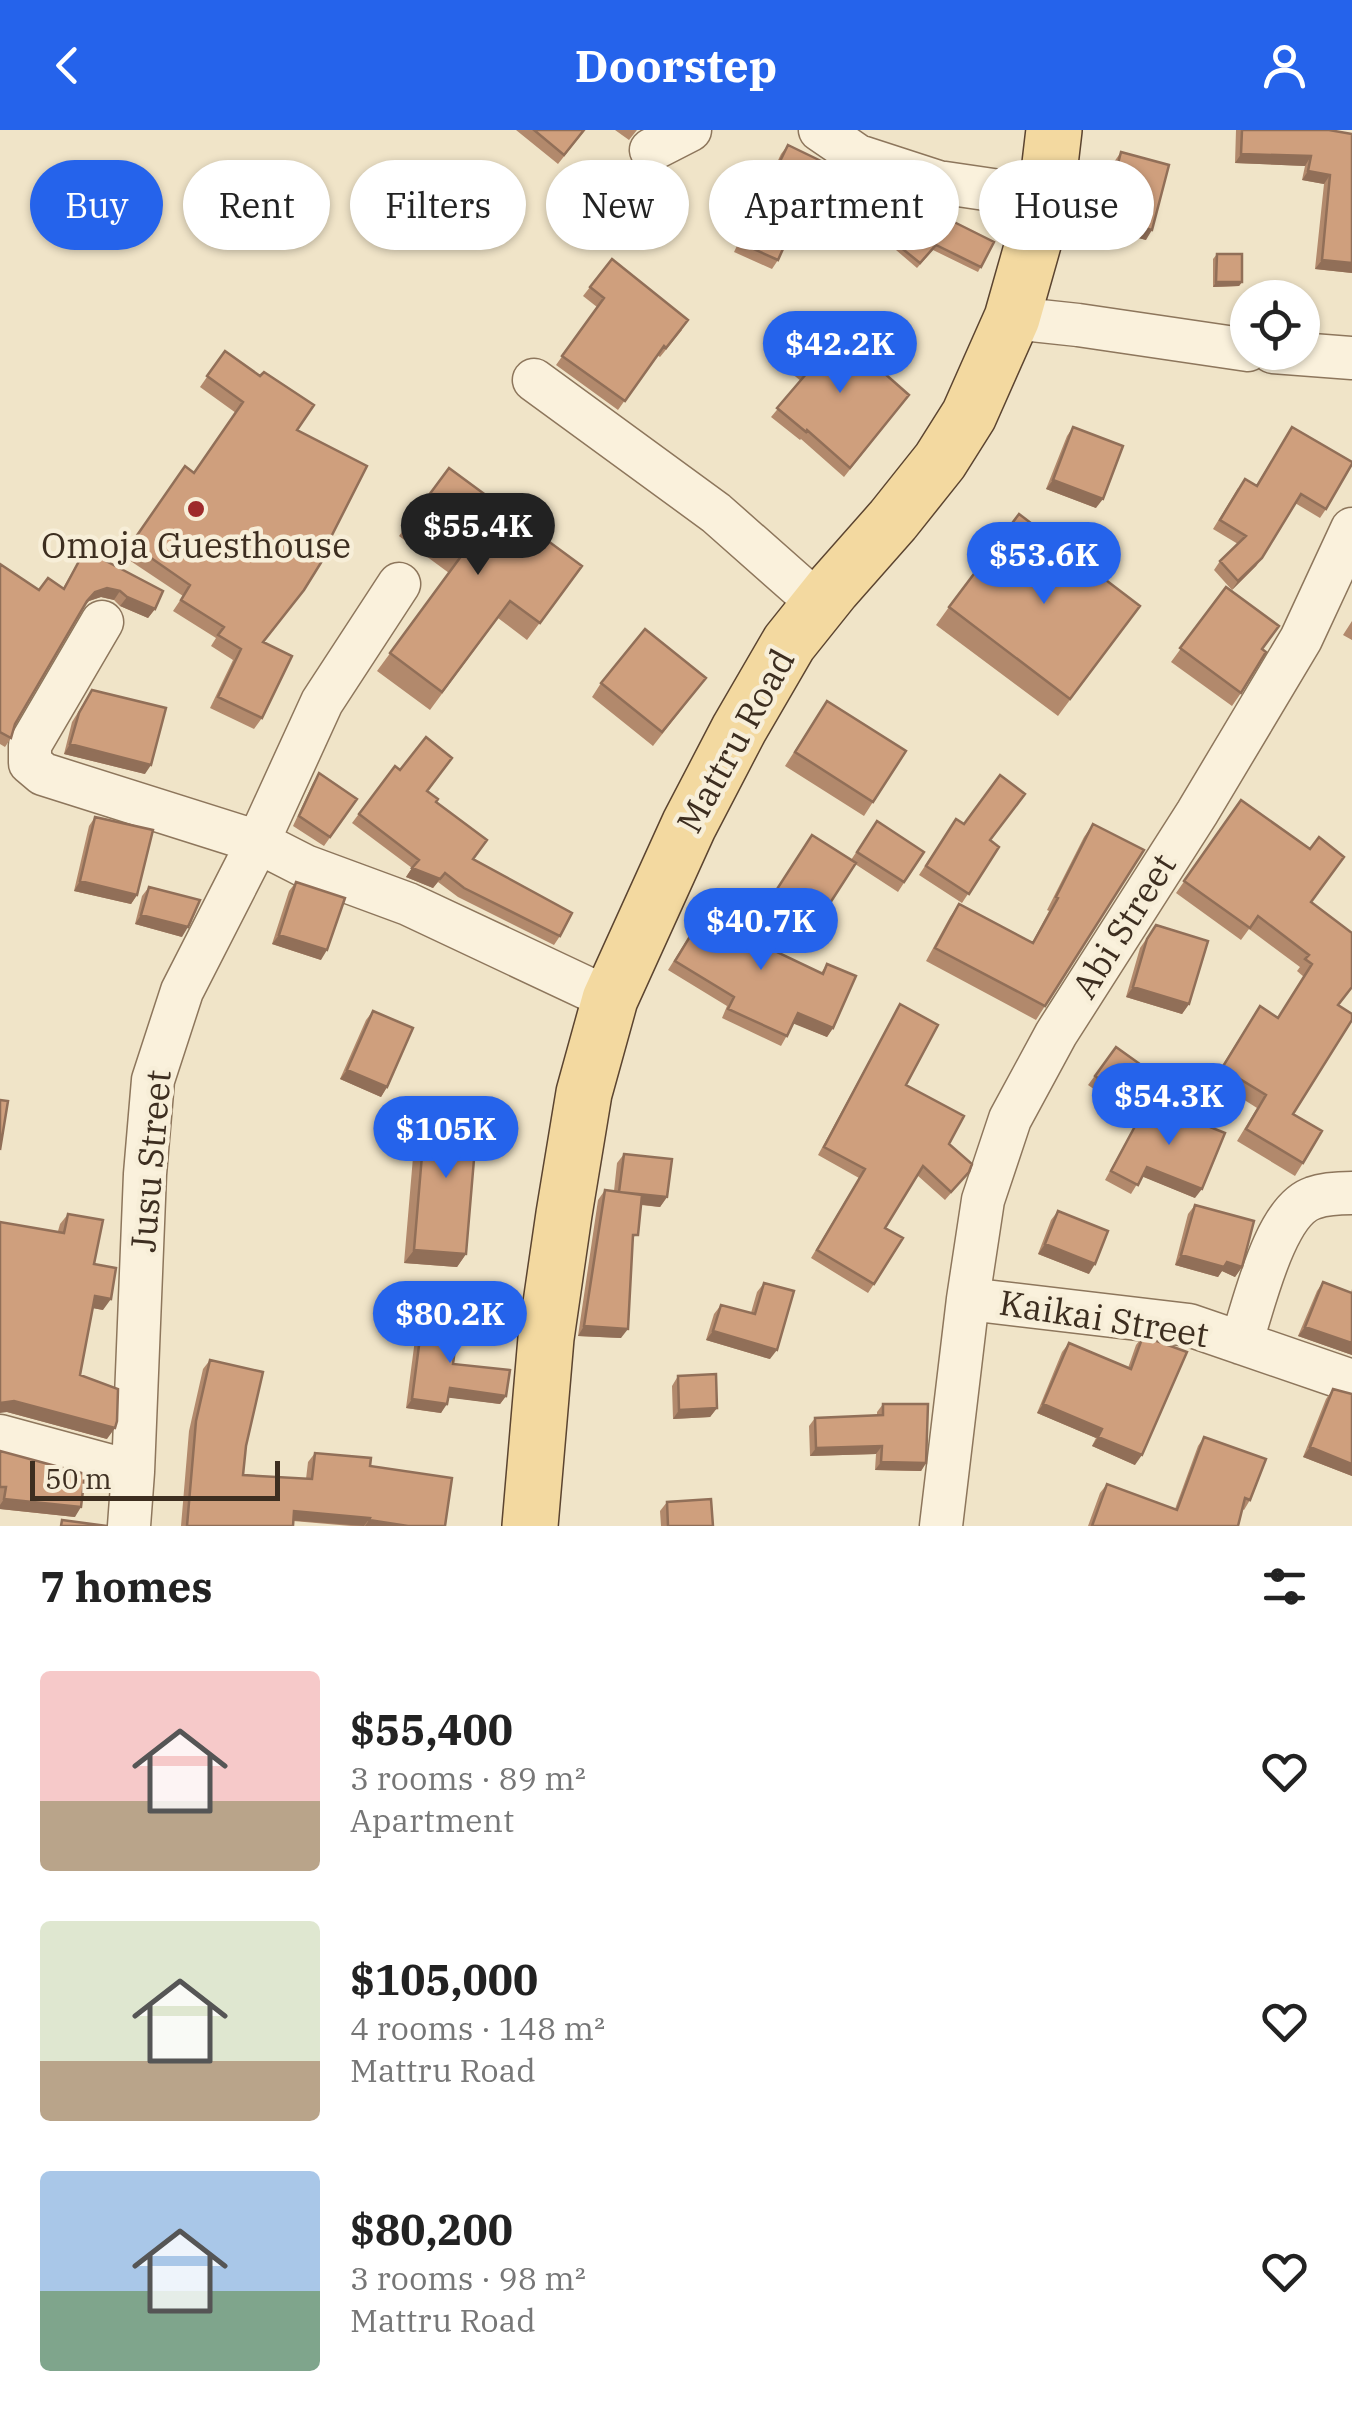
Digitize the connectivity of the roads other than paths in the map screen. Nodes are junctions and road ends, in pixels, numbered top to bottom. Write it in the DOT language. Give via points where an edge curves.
graph roads {
  1 [pos="690,130"];
  2 [pos="820,130"];
  3 [pos="1054,130"];
  4 [pos="651,150"];
  5 [pos="1050,160"];
  6 [pos="979,188"];
  7 [pos="1031,250"];
  8 [pos="1012,318"];
  9 [pos="1230,347"];
  10 [pos="1320,356"];
  11 [pos="1352,358"];
  12 [pos="534,380"];
  13 [pos="1352,529"];
  14 [pos="400,584"];
  15 [pos="819,604"];
  16 [pos="102,622"];
  17 [pos="258,842"];
  18 [pos="610,999"];
  19 [pos="1352,1193"];
  20 [pos="968,1299"];
  21 [pos="1242,1343"];
  22 [pos="1352,1381"];
  23 [pos="0,1436"];
  24 [pos="133,1472"];
  25 [pos="128,1526"];
  26 [pos="530,1526"];
  27 [pos="941,1526"];
  1 -- 4 [label="street"];
  2 -- 6 [label="street" via="858,156"];
  3 -- 5 [label="main road, Mattru Road"];
  7 -- 8 [label="main road, Mattru Road"];
  8 -- 9 [label="street"];
  8 -- 15 [label="main road, Mattru Road" via="940,461"];
  10 -- 11 [label="street"];
  12 -- 15 [label="street" via="716,513"];
  13 -- 20 [label="street, Abi Street" via="1301,639 1010,1119 983,1200"];
  14 -- 17 [label="street, Jusu Street" via="322,702"];
  15 -- 18 [label="main road, Mattru Road" via="789,643 722,761"];
  16 -- 17 [label="street" via="30,745 30,762 44,774"];
  17 -- 18 [label="street"];
  17 -- 24 [label="street, Jusu Street" via="182,991 153,1080"];
  18 -- 26 [label="main road, Mattru Road" via="584,1093 564,1214"];
  19 -- 21 [label="street" via="1311,1198 1291,1213 1274,1243"];
  20 -- 21 [label="street, Kaikai Street" via="1189,1325"];
  20 -- 27 [label="street, Abi Street"];
  21 -- 22 [label="street, Kaikai Street"];
  23 -- 24 [label="street"];
  24 -- 25 [label="street, Jusu Street"];
}
